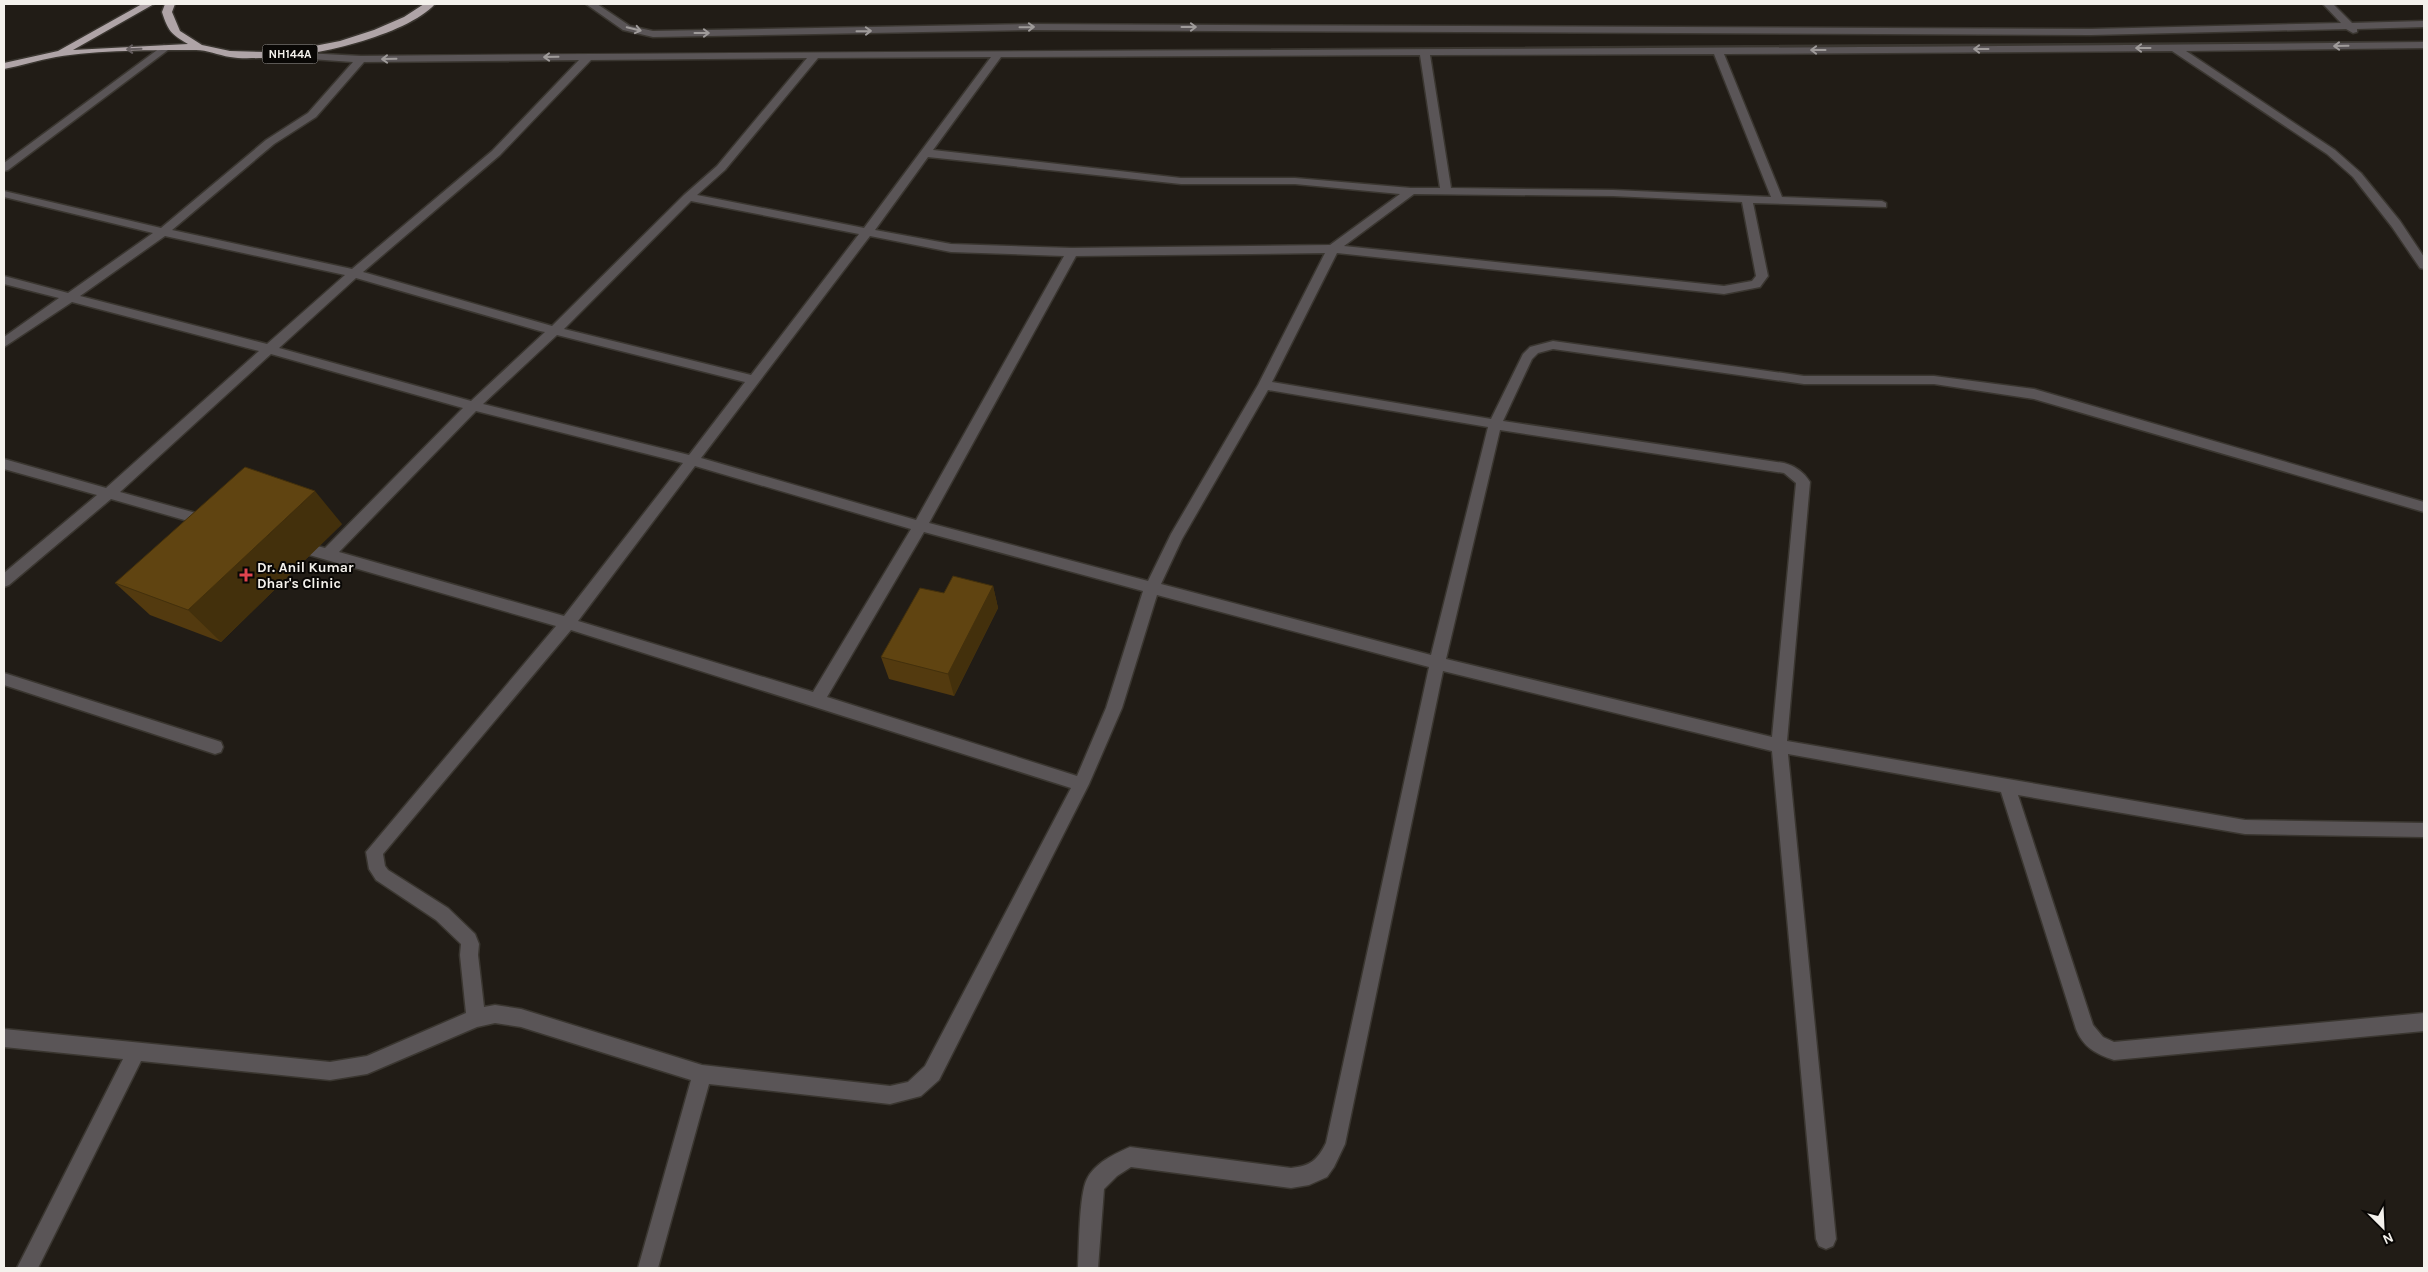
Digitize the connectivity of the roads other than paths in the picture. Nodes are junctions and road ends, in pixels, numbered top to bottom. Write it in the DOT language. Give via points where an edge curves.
graph roads {
  1 [pos="149,4"];
  2 [pos="170,4"];
  3 [pos="430,4"];
  4 [pos="591,4"];
  5 [pos="2328,4"];
  6 [pos="2424,24"];
  7 [pos="2348,26"];
  8 [pos="2424,45"];
  9 [pos="2369,46"];
  10 [pos="200,47"];
  11 [pos="164,48"];
  12 [pos="2175,48"];
  13 [pos="1717,50"];
  14 [pos="1424,51"];
  15 [pos="999,53"];
  16 [pos="57,54"];
  17 [pos="816,54"];
  18 [pos="286,55"];
  19 [pos="588,57"];
  20 [pos="361,60"];
  21 [pos="4,66"];
  22 [pos="926,153"];
  23 [pos="4,168"];
  24 [pos="1411,191"];
  25 [pos="1446,192"];
  26 [pos="4,194"];
  27 [pos="688,196"];
  28 [pos="1747,199"];
  29 [pos="1778,200"];
  30 [pos="1882,205"];
  31 [pos="163,232"];
  32 [pos="867,232"];
  33 [pos="1332,249"];
  34 [pos="1072,252"];
  35 [pos="2424,265"];
  36 [pos="354,273"];
  37 [pos="4,280"];
  38 [pos="70,298"];
  39 [pos="555,330"];
  40 [pos="4,342"];
  41 [pos="268,349"];
  42 [pos="754,380"];
  43 [pos="1264,385"];
  44 [pos="473,406"];
  45 [pos="1495,424"];
  46 [pos="691,460"];
  47 [pos="4,464"];
  48 [pos="107,495"];
  49 [pos="2424,507"];
  50 [pos="222,526"];
  51 [pos="920,526"];
  52 [pos="280,541"];
  53 [pos="328,554"];
  54 [pos="4,581"];
  55 [pos="1152,587"];
  56 [pos="567,624"];
  57 [pos="1438,663"];
  58 [pos="4,679"];
  59 [pos="817,699"];
  60 [pos="1779,746"];
  61 [pos="215,747"];
  62 [pos="1080,784"];
  63 [pos="2007,786"];
  64 [pos="2424,830"];
  65 [pos="476,1018"];
  66 [pos="2424,1022"];
  67 [pos="4,1038"];
  68 [pos="137,1050"];
  69 [pos="702,1074"];
  70 [pos="1826,1239"];
  71 [pos="27,1268"];
  72 [pos="648,1268"];
  73 [pos="1088,1268"];
  1 -- 16 [label="highway, NH144A"];
  2 -- 10 [label="highway, NH144A" via="167,12 175,33"];
  3 -- 18 [label="highway, NH144A" via="389,28 339,45"];
  4 -- 7 [label="street, one-way" via="627,28 653,34 1030,27 2091,32"];
  5 -- 7 [label="street"];
  6 -- 7 [label="street"];
  7 -- 9 [label="street"];
  8 -- 9 [label="street"];
  9 -- 12 [label="street, one-way"];
  10 -- 11 [label="highway, NH144A"];
  10 -- 18 [label="highway, NH144A" via="238,55"];
  11 -- 16 [label="highway, NH144A, one-way"];
  11 -- 23 [label="street"];
  12 -- 13 [label="street, one-way"];
  12 -- 35 [label="street" via="2331,152 2357,175"];
  13 -- 14 [label="street"];
  13 -- 29 [label="street"];
  14 -- 15 [label="street"];
  14 -- 25 [label="street"];
  15 -- 17 [label="street"];
  15 -- 22 [label="street"];
  16 -- 21 [label="highway, NH144A"];
  17 -- 19 [label="street"];
  17 -- 27 [label="street" via="722,168"];
  18 -- 20 [label="street"];
  19 -- 20 [label="street, one-way"];
  19 -- 36 [label="street" via="496,153"];
  20 -- 31 [label="street" via="312,115 270,142"];
  22 -- 24 [label="street" via="1181,181 1294,180"];
  22 -- 32 [label="street"];
  24 -- 25 [label="street"];
  24 -- 33 [label="street"];
  25 -- 28 [label="street" via="1613,193"];
  26 -- 31 [label="street"];
  27 -- 32 [label="street"];
  27 -- 39 [label="street"];
  28 -- 29 [label="street"];
  28 -- 33 [label="street" via="1762,276 1756,284 1724,290"];
  29 -- 30 [label="street"];
  31 -- 36 [label="street"];
  31 -- 38 [label="street"];
  32 -- 34 [label="street" via="951,248"];
  32 -- 42 [label="street"];
  33 -- 34 [label="street"];
  33 -- 43 [label="street"];
  34 -- 51 [label="street"];
  36 -- 39 [label="street"];
  36 -- 41 [label="street"];
  37 -- 38 [label="street"];
  38 -- 40 [label="street"];
  38 -- 41 [label="street"];
  39 -- 42 [label="street"];
  39 -- 44 [label="street"];
  41 -- 44 [label="street"];
  41 -- 48 [label="street"];
  42 -- 46 [label="street"];
  43 -- 45 [label="street"];
  43 -- 55 [label="street" via="1176,538"];
  44 -- 46 [label="street"];
  44 -- 53 [label="street"];
  45 -- 49 [label="street" via="1526,356 1534,350 1553,346 1804,380 1934,380 2034,394"];
  45 -- 57 [label="street"];
  45 -- 60 [label="street" via="1784,468 1800,477 1803,482"];
  46 -- 51 [label="street"];
  46 -- 56 [label="street"];
  47 -- 48 [label="street"];
  48 -- 50 [label="street"];
  48 -- 54 [label="street"];
  51 -- 55 [label="street"];
  51 -- 59 [label="street"];
  52 -- 53 [label="street"];
  53 -- 56 [label="street"];
  55 -- 57 [label="street"];
  55 -- 62 [label="street" via="1114,708"];
  56 -- 59 [label="street"];
  56 -- 65 [label="street" via="374,852 377,869 382,875 459,927 468,939"];
  57 -- 60 [label="street"];
  57 -- 73 [label="street" via="1335,1144 1325,1166 1311,1176 1291,1178 1130,1157 1100,1175 1094,1186"];
  58 -- 61 [label="street"];
  59 -- 62 [label="street"];
  60 -- 63 [label="street"];
  60 -- 70 [label="street"];
  62 -- 69 [label="street" via="932,1072 919,1088 890,1095"];
  63 -- 64 [label="street" via="2245,827"];
  63 -- 66 [label="street" via="2085,1030 2102,1048 2114,1051"];
  65 -- 68 [label="street" via="367,1065 337,1070"];
  65 -- 69 [label="street" via="495,1014 521,1018"];
  67 -- 68 [label="street"];
  68 -- 71 [label="street"];
  69 -- 72 [label="street"];
}
